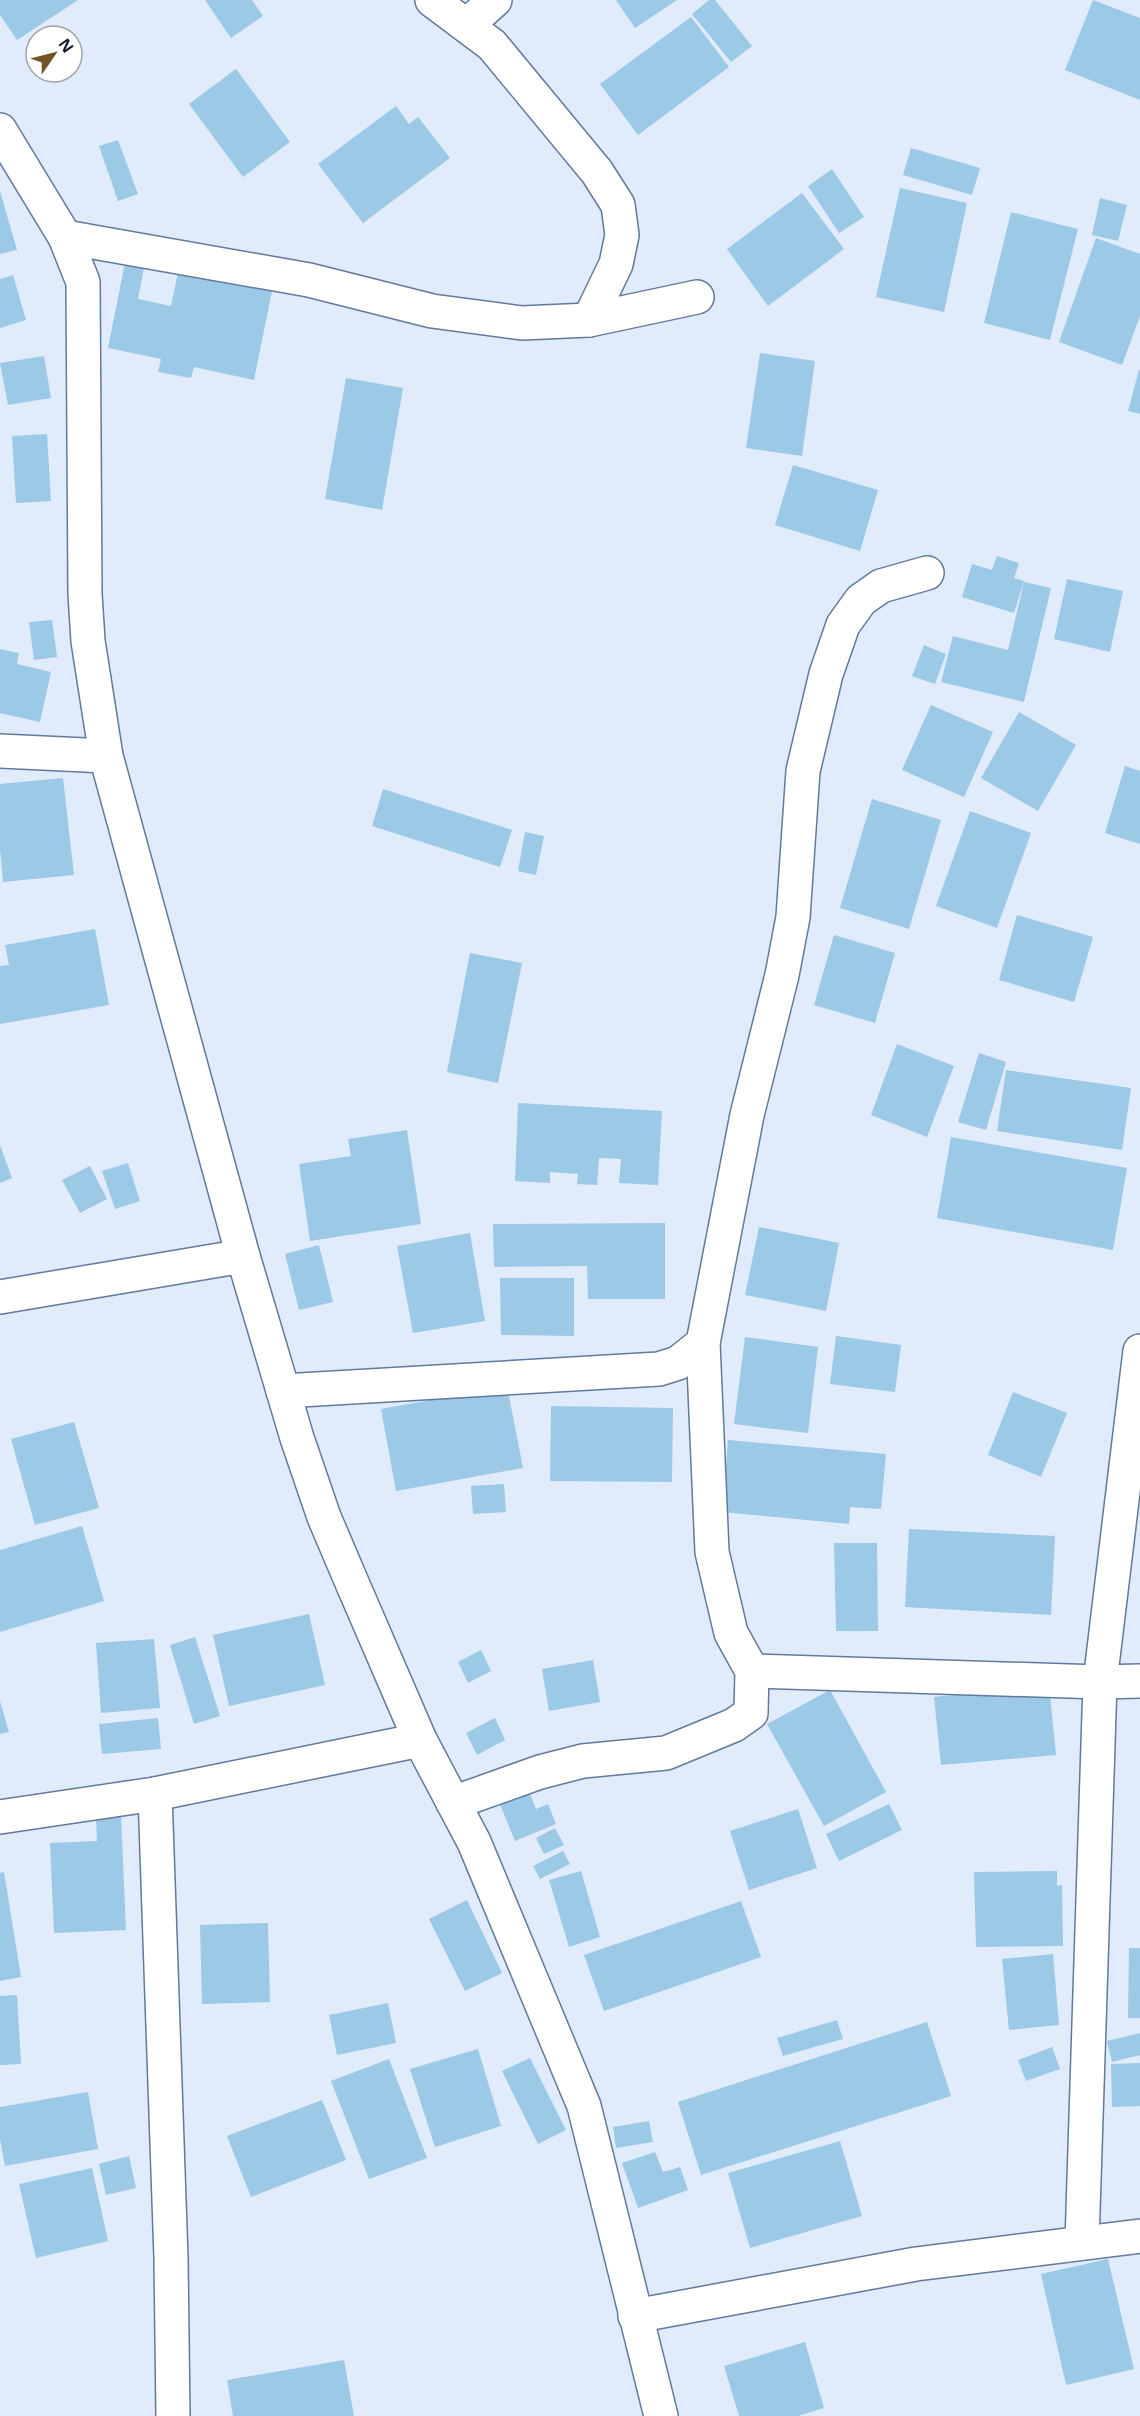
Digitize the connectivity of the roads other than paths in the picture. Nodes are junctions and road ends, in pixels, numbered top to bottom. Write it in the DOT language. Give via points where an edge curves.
graph roads {
  1 [pos="432,0"];
  2 [pos="495,0"];
  3 [pos="467,25"];
  4 [pos="0,130"];
  5 [pos="65,237"];
  6 [pos="697,297"];
  7 [pos="589,320"];
  8 [pos="927,573"];
  9 [pos="0,751"];
  10 [pos="106,756"];
  11 [pos="243,1256"];
  12 [pos="0,1297"];
  13 [pos="703,1343"];
  14 [pos="1140,1351"];
  15 [pos="283,1391"];
  16 [pos="752,1671"];
  17 [pos="1140,1681"];
  18 [pos="1100,1682"];
  19 [pos="420,1740"];
  20 [pos="155,1794"];
  21 [pos="453,1803"];
  22 [pos="0,1817"];
  23 [pos="1140,2236"];
  24 [pos="1082,2242"];
  25 [pos="634,2316"];
  26 [pos="173,2416"];
  27 [pos="661,2416"];
  1 -- 3 [label="street"];
  2 -- 3 [label="street"];
  3 -- 7 [label="street" via="492,45 597,172 618,205 622,235 616,264"];
  4 -- 5 [label="street"];
  5 -- 7 [label="street" via="309,280 432,311 522,323"];
  5 -- 10 [label="street" via="83,282 84,594"];
  6 -- 7 [label="street"];
  8 -- 13 [label="street" via="881,586 861,600 843,625 826,674 804,771 793,917 747,1114"];
  9 -- 10 [label="street"];
  10 -- 11 [label="street"];
  11 -- 12 [label="street"];
  11 -- 15 [label="street"];
  13 -- 15 [label="street" via="678,1363 659,1369"];
  13 -- 16 [label="street" via="712,1552 731,1633"];
  14 -- 18 [label="street"];
  15 -- 19 [label="street" via="324,1517"];
  16 -- 18 [label="street"];
  16 -- 21 [label="street" via="752,1713 734,1725 666,1753 583,1761"];
  17 -- 18 [label="street"];
  18 -- 24 [label="street"];
  19 -- 20 [label="street"];
  19 -- 21 [label="street"];
  20 -- 22 [label="street"];
  20 -- 26 [label="street"];
  21 -- 25 [label="street" via="474,1842 584,2106"];
  23 -- 24 [label="street"];
  24 -- 25 [label="street" via="916,2264"];
  25 -- 27 [label="street"];
}
